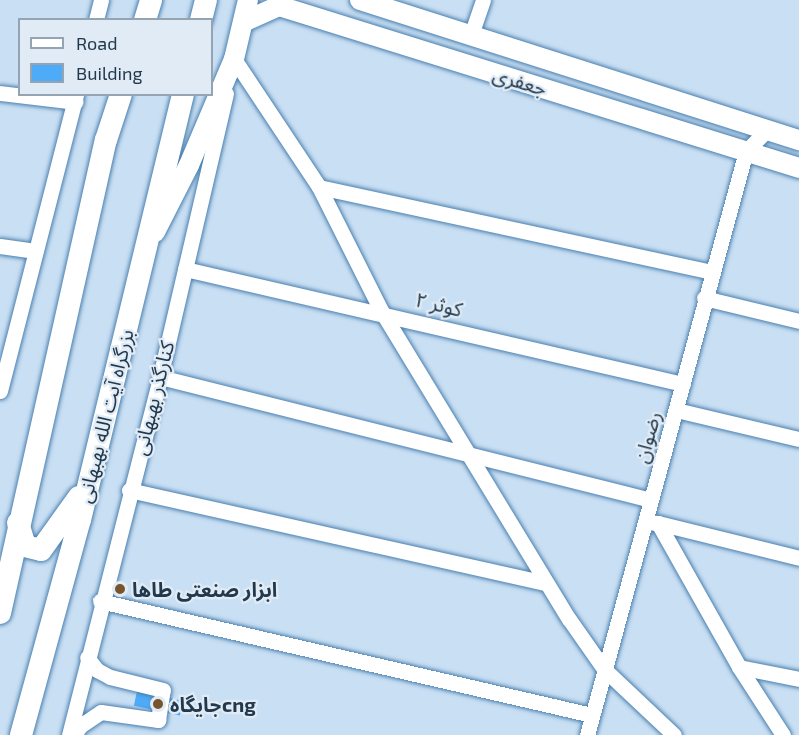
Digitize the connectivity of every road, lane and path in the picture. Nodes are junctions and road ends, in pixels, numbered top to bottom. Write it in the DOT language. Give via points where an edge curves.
graph roads {
  1 [pos="101,0"];
  2 [pos="151,0"];
  3 [pos="206,0"];
  4 [pos="248,0"];
  5 [pos="360,0"];
  6 [pos="483,0"];
  7 [pos="398,6"];
  8 [pos="96,18"];
  9 [pos="146,18"];
  10 [pos="202,18"];
  11 [pos="243,22"];
  12 [pos="471,36"];
  13 [pos="234,59"];
  14 [pos="0,93"];
  15 [pos="18,94"];
  16 [pos="46,96"];
  17 [pos="119,96"];
  18 [pos="183,96"];
  19 [pos="76,98"];
  20 [pos="767,130"];
  21 [pos="799,140"];
  22 [pos="746,151"];
  23 [pos="799,168"];
  24 [pos="319,187"];
  25 [pos="0,246"];
  26 [pos="145,250"];
  27 [pos="36,251"];
  28 [pos="185,269"];
  29 [pos="711,273"];
  30 [pos="704,298"];
  31 [pos="382,312"];
  32 [pos="799,321"];
  33 [pos="160,377"];
  34 [pos="683,384"];
  35 [pos="0,391"];
  36 [pos="676,411"];
  37 [pos="799,439"];
  38 [pos="467,452"];
  39 [pos="89,482"];
  40 [pos="129,490"];
  41 [pos="651,500"];
  42 [pos="651,522"];
  43 [pos="18,523"];
  44 [pos="6,558"];
  45 [pos="799,558"];
  46 [pos="546,583"];
  47 [pos="100,601"];
  48 [pos="0,613"];
  49 [pos="87,657"];
  50 [pos="739,667"];
  51 [pos="604,669"];
  52 [pos="799,679"];
  53 [pos="592,716"];
  54 [pos="21,735"];
  55 [pos="69,735"];
  56 [pos="74,735"];
  57 [pos="588,735"];
  58 [pos="674,735"];
  59 [pos="783,735"];
  1 -- 8 [label="street"];
  2 -- 9 [label="highway"];
  3 -- 10 [label="highway"];
  4 -- 11 [label="main road, کنارگذر بهبهانی"];
  5 -- 7 [label="main road, جعفری"];
  6 -- 12 [label="street"];
  7 -- 12 [label="main road, جعفری"];
  11 -- 13 [label="main road, کنارگذر بهبهانی"];
  11 -- 22 [label="main road, جعفری" via="279,6"];
  12 -- 20 [label="main road, جعفری"];
  13 -- 24 [label="street"];
  13 -- 26 [label="main road, کنارگذر بهبهانی" via="189,165"];
  13 -- 28 [label="street, کنارگذر بهبهانی"];
  14 -- 15 [label="street"];
  16 -- 19 [label="street"];
  17 -- 43 [label="highway"];
  18 -- 26 [label="highway, بزرگراه آیت الله بهبهانی"];
  19 -- 27 [label="street"];
  20 -- 21 [label="main road, جعفری"];
  20 -- 22 [label="street"];
  22 -- 23 [label="main road, جعفری"];
  22 -- 29 [label="street, رضوان"];
  24 -- 29 [label="street"];
  24 -- 31 [label="street"];
  25 -- 27 [label="street"];
  26 -- 39 [label="highway, بزرگراه آیت الله بهبهانی"];
  27 -- 35 [label="street"];
  28 -- 31 [label="street, کوثر ۲"];
  28 -- 33 [label="street, کنارگذر بهبهانی"];
  29 -- 30 [label="street, رضوان"];
  30 -- 32 [label="street"];
  30 -- 34 [label="street, رضوان"];
  31 -- 34 [label="street, کوثر ۲"];
  31 -- 38 [label="street"];
  33 -- 38 [label="street"];
  33 -- 40 [label="street, کنارگذر بهبهانی"];
  34 -- 36 [label="street, رضوان"];
  36 -- 37 [label="street"];
  36 -- 41 [label="street, رضوان"];
  38 -- 41 [label="street"];
  38 -- 46 [label="street"];
  39 -- 43 [label="highway" via="41,550 25,546"];
  39 -- 54 [label="highway, بزرگراه آیت الله بهبهانی"];
  40 -- 46 [label="street"];
  40 -- 47 [label="street, کنارگذر بهبهانی"];
  41 -- 42 [label="street, رضوان"];
  42 -- 45 [label="street"];
  42 -- 50 [label="street"];
  42 -- 51 [label="street, رضوان"];
  43 -- 44 [label="highway"];
  44 -- 48 [label="highway"];
  46 -- 51 [label="street"];
  47 -- 49 [label="street, کنارگذر بهبهانی"];
  47 -- 53 [label="street"];
  49 -- 55 [label="street, کنارگذر بهبهانی"];
  49 -- 56 [label="street" via="97,670 110,677 163,690 158,720 101,712"];
  50 -- 52 [label="street"];
  50 -- 59 [label="street"];
  51 -- 53 [label="street, رضوان"];
  51 -- 58 [label="street"];
  53 -- 57 [label="street, رضوان"];
}
